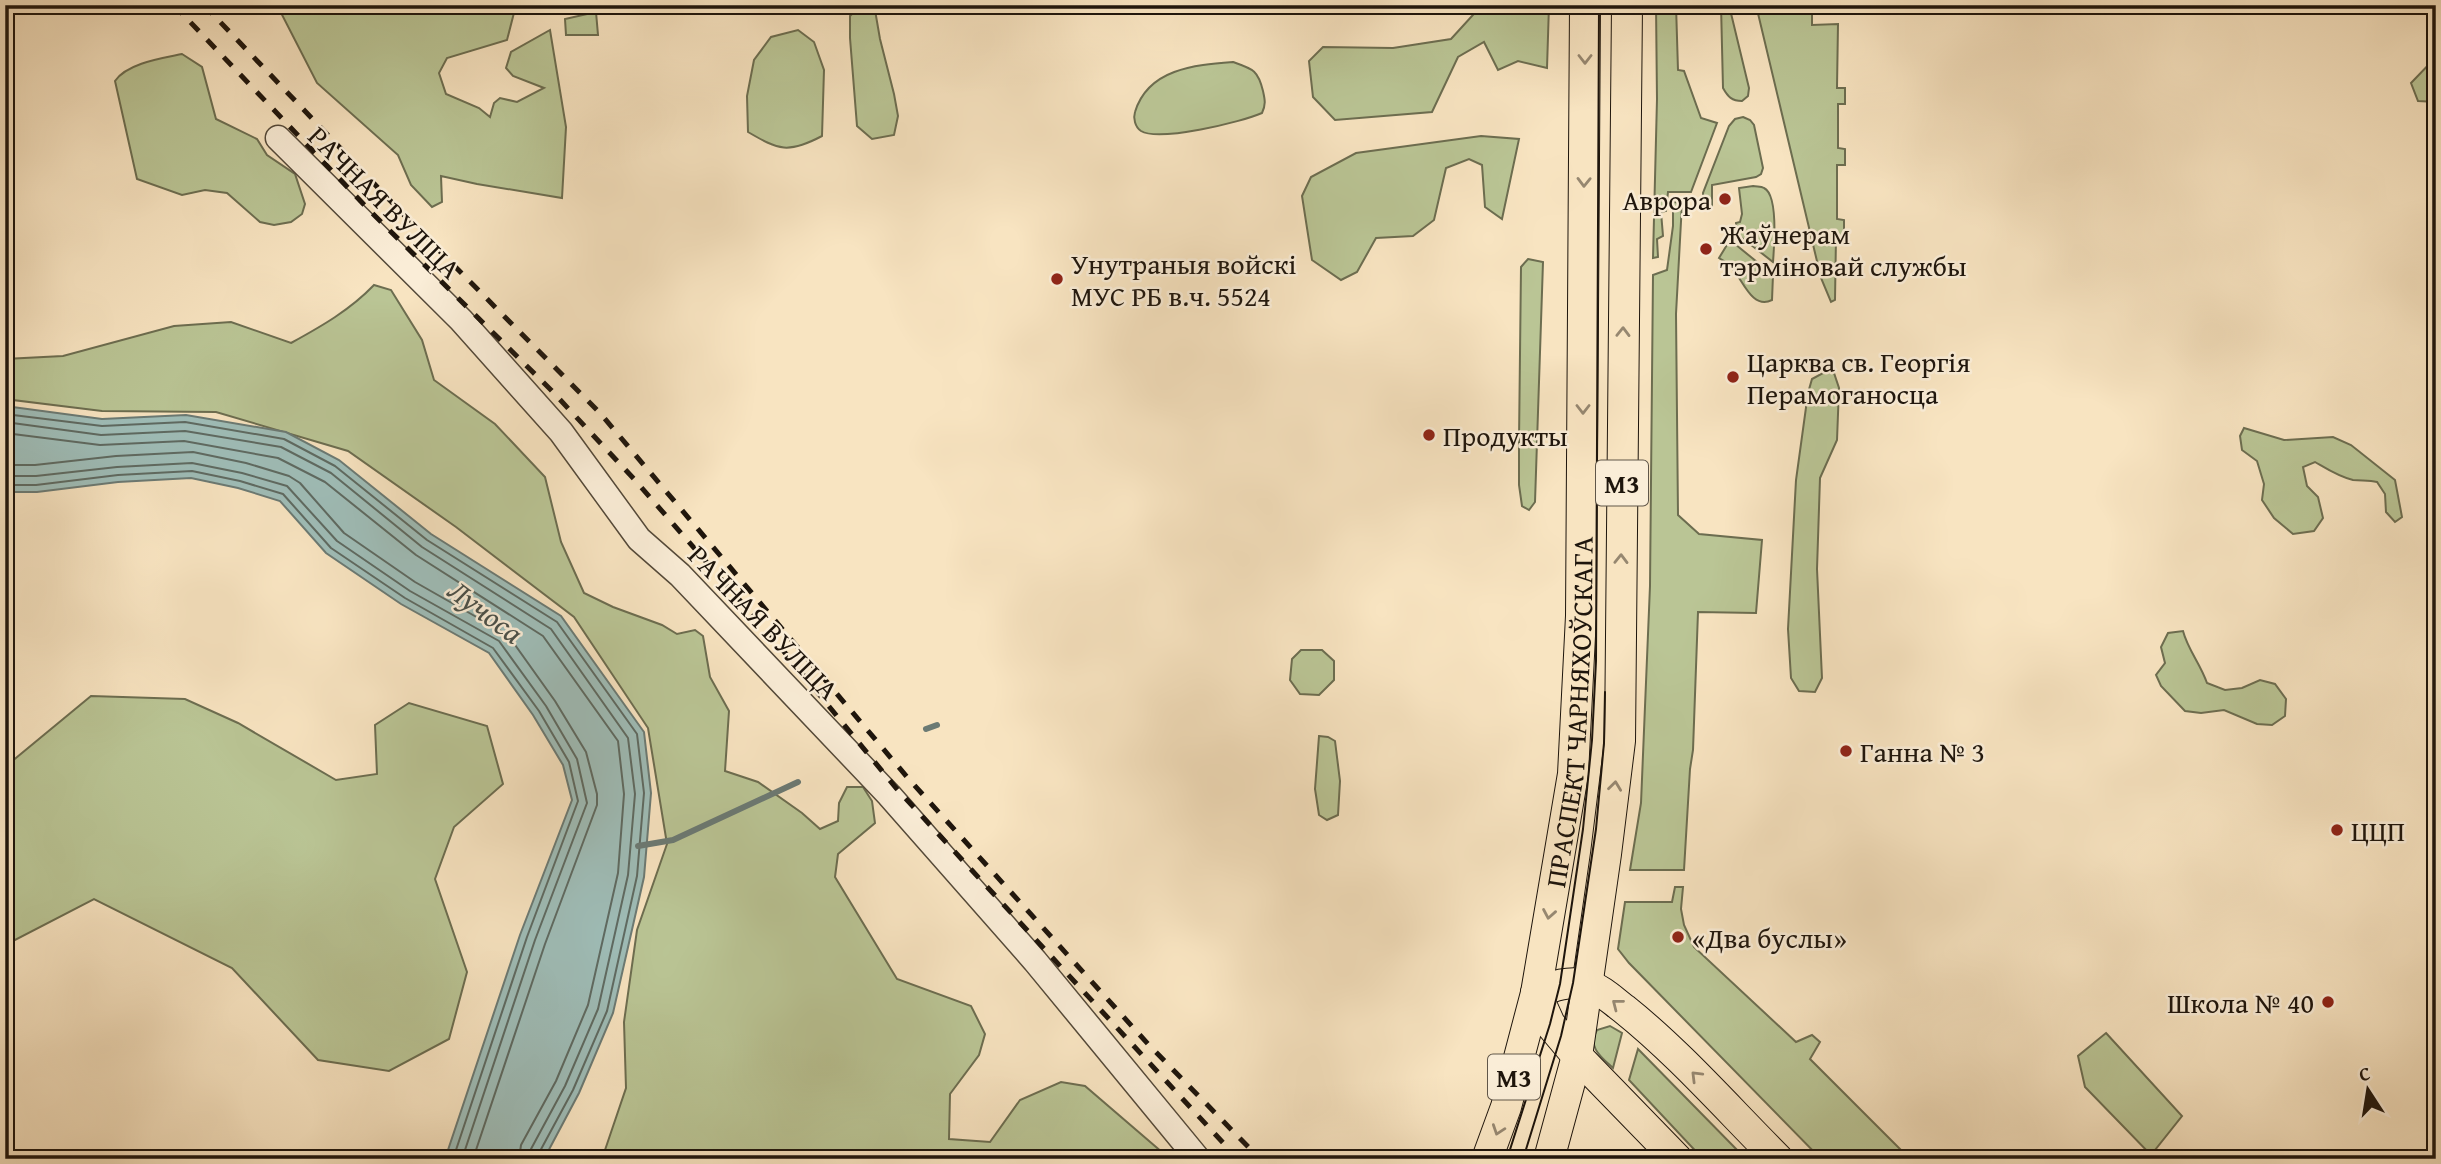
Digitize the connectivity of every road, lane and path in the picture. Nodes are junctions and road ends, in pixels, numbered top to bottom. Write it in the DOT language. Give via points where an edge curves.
graph roads {
  1 [pos="1585,5"];
  2 [pos="1627,5"];
  3 [pos="278,138"];
  4 [pos="1587,985"];
  5 [pos="1536,993"];
  6 [pos="1577,1056"];
  7 [pos="1198,1159"];
  8 [pos="1488,1159"];
  9 [pos="1549,1159"];
  10 [pos="1677,1159"];
  11 [pos="1778,1159"];
  1 -- 5 [label="main road, ПРАСПЕКТ ЧАРНЯХОЎСКАГА / М3, one-way" via="1581,616 1573,774"];
  4 -- 2 [label="main road, ПРАСПЕКТ ЧАРНЯХОЎСКАГА / М3, one-way" via="1620,741"];
  3 -- 7 [label="street, РАЧНАЯ ВУЛІЦА" via="461,320 561,432 639,539 680,575 888,796 1035,961"];
  4 -- 5 [label="main road" via="1560,984"];
  4 -- 6 [label="main road, ПРАСПЕКТ ЧАРНЯХОЎСКАГА / М3"];
  11 -- 4 [label="main road, one-way" via="1637,1020"];
  5 -- 6 [label="main road" via="1550,1024"];
  5 -- 8 [label="main road, ПРАСПЕКТ ЧАРНЯХОЎСКАГА / М3, one-way"];
  6 -- 9 [label="main road, ПРАСПЕКТ ЧАРНЯХОЎСКАГА / М3"];
  6 -- 10 [label="main road"];
}
